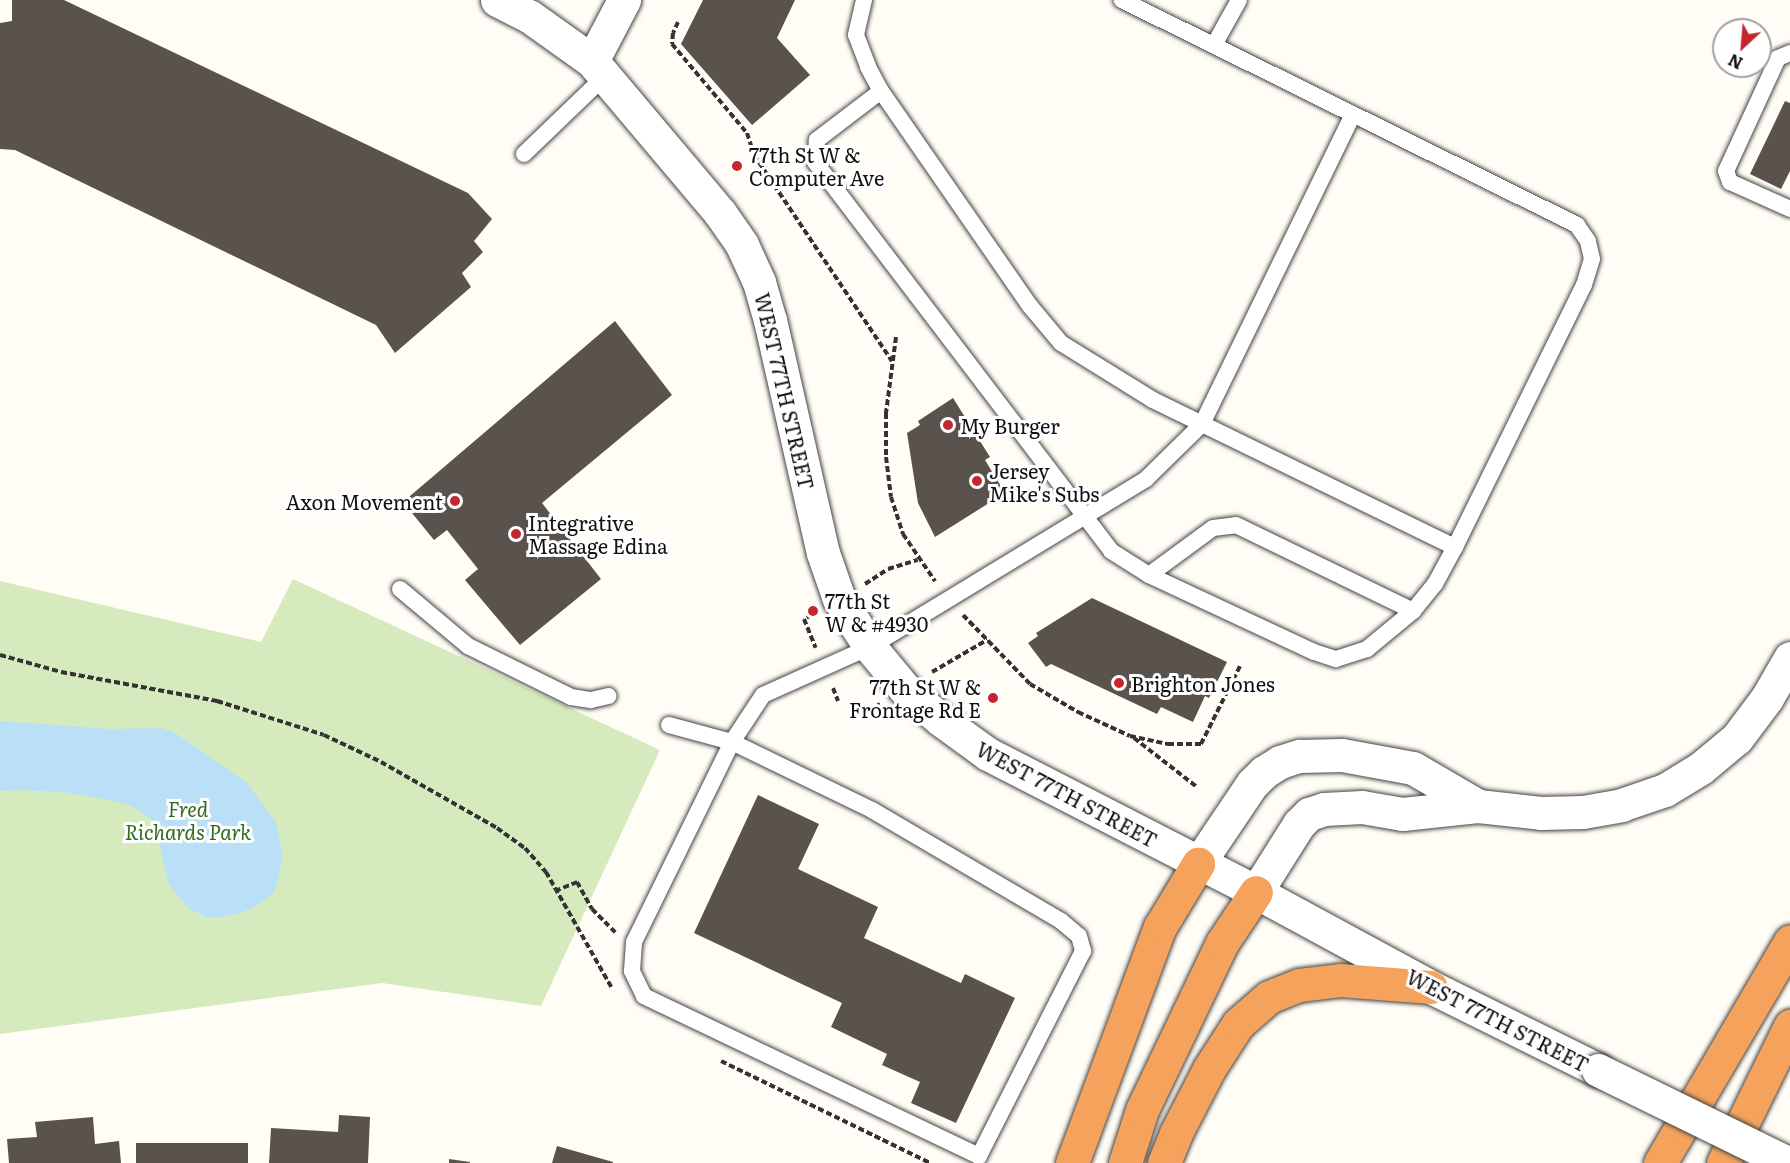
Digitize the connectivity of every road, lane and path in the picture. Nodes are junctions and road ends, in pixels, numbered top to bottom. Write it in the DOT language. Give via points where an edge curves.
graph roads {
  1 [pos="496,0"];
  2 [pos="624,0"];
  3 [pos="864,0"];
  4 [pos="1122,0"];
  5 [pos="1239,0"];
  6 [pos="678,22"];
  7 [pos="1214,45"];
  8 [pos="1790,53"];
  9 [pos="599,68"];
  10 [pos="881,91"];
  11 [pos="1353,115"];
  12 [pos="524,153"];
  13 [pos="1790,209"];
  14 [pos="896,337"];
  15 [pos="892,362"];
  16 [pos="1202,424"];
  17 [pos="1085,518"];
  18 [pos="1455,547"];
  19 [pos="1149,575"];
  20 [pos="400,589"];
  21 [pos="948,600"];
  22 [pos="1413,611"];
  23 [pos="870,647"];
  24 [pos="0,656"];
  25 [pos="1790,658"];
  26 [pos="1240,666"];
  27 [pos="609,696"];
  28 [pos="669,724"];
  29 [pos="1130,736"];
  30 [pos="732,742"];
  31 [pos="1197,788"];
  32 [pos="1478,806"];
  33 [pos="1198,864"];
  34 [pos="555,891"];
  35 [pos="1256,892"];
  36 [pos="1790,941"];
  37 [pos="634,942"];
  38 [pos="1431,987"];
  39 [pos="617,995"];
  40 [pos="1790,1026"];
  41 [pos="716,1059"];
  42 [pos="930,1163"];
  43 [pos="1072,1163"];
  44 [pos="1125,1163"];
  45 [pos="1164,1163"];
  46 [pos="1660,1163"];
  47 [pos="1723,1163"];
  48 [pos="1788,1163"];
  1 -- 9 [label="street, WEST 77TH STREET" via="529,16"];
  2 -- 9 [label="street"];
  3 -- 10 [label="lane" via="856,35"];
  4 -- 7 [label="lane"];
  5 -- 7 [label="lane"];
  6 -- 15 [label="path" via="672,44 747,133 754,155"];
  7 -- 11 [label="lane"];
  8 -- 13 [label="lane" via="1778,58 1726,171 1730,182"];
  9 -- 12 [label="lane"];
  9 -- 23 [label="street, WEST 77TH STREET" via="720,213 755,272 770,320 823,553 839,599"];
  10 -- 16 [label="lane" via="1030,306 1061,343 1154,400"];
  10 -- 17 [label="lane" via="817,140 815,162"];
  11 -- 16 [label="lane"];
  11 -- 18 [label="lane" via="1577,225 1588,241 1592,259 1584,285"];
  14 -- 15 [label="path"];
  15 -- 21 [label="path" via="886,413 891,497 903,534"];
  16 -- 17 [label="lane" via="1146,478"];
  16 -- 18 [label="lane"];
  17 -- 19 [label="lane" via="1112,551"];
  17 -- 21 [label="lane"];
  18 -- 22 [label="lane" via="1435,584"];
  19 -- 22 [label="lane" via="1336,659 1368,649"];
  19 -- 22 [label="lane" via="1213,528 1236,525"];
  20 -- 27 [label="lane" via="468,646 571,697 591,700"];
  21 -- 23 [label="lane"];
  21 -- 29 [label="path" via="1030,684"];
  23 -- 30 [label="lane" via="763,695"];
  23 -- 33 [label="street, WEST 77TH STREET" via="904,688 988,754"];
  24 -- 34 [label="path" via="60,672 217,701 331,738 510,837 536,859"];
  25 -- 32 [label="street" via="1737,738 1701,768 1665,790 1621,806 1582,812 1541,813"];
  26 -- 29 [label="path" via="1201,744 1168,744"];
  28 -- 30 [label="lane"];
  29 -- 31 [label="path"];
  30 -- 37 [label="lane"];
  30 -- 37 [label="lane" via="872,810 1060,921 1079,936 1083,951 979,1156 644,996 632,971"];
  32 -- 33 [label="street" via="1413,768 1342,754 1299,756 1280,762 1252,783"];
  32 -- 35 [label="street" via="1402,814 1340,806 1309,814 1287,840"];
  33 -- 35 [label="street, WEST 77TH STREET"];
  33 -- 43 [label="highway" via="1160,927"];
  34 -- 37 [label="path" via="578,882 592,909 615,932"];
  34 -- 39 [label="path"];
  35 -- 38 [label="street, WEST 77TH STREET"];
  35 -- 44 [label="highway" via="1222,943 1142,1110"];
  36 -- 46 [label="highway"];
  38 -- 45 [label="highway" via="1340,980 1299,985 1269,997 1238,1024 1209,1069"];
  38 -- 48 [label="street, WEST 77TH STREET, bridge"];
  40 -- 47 [label="highway"];
  41 -- 42 [label="path"];
}
